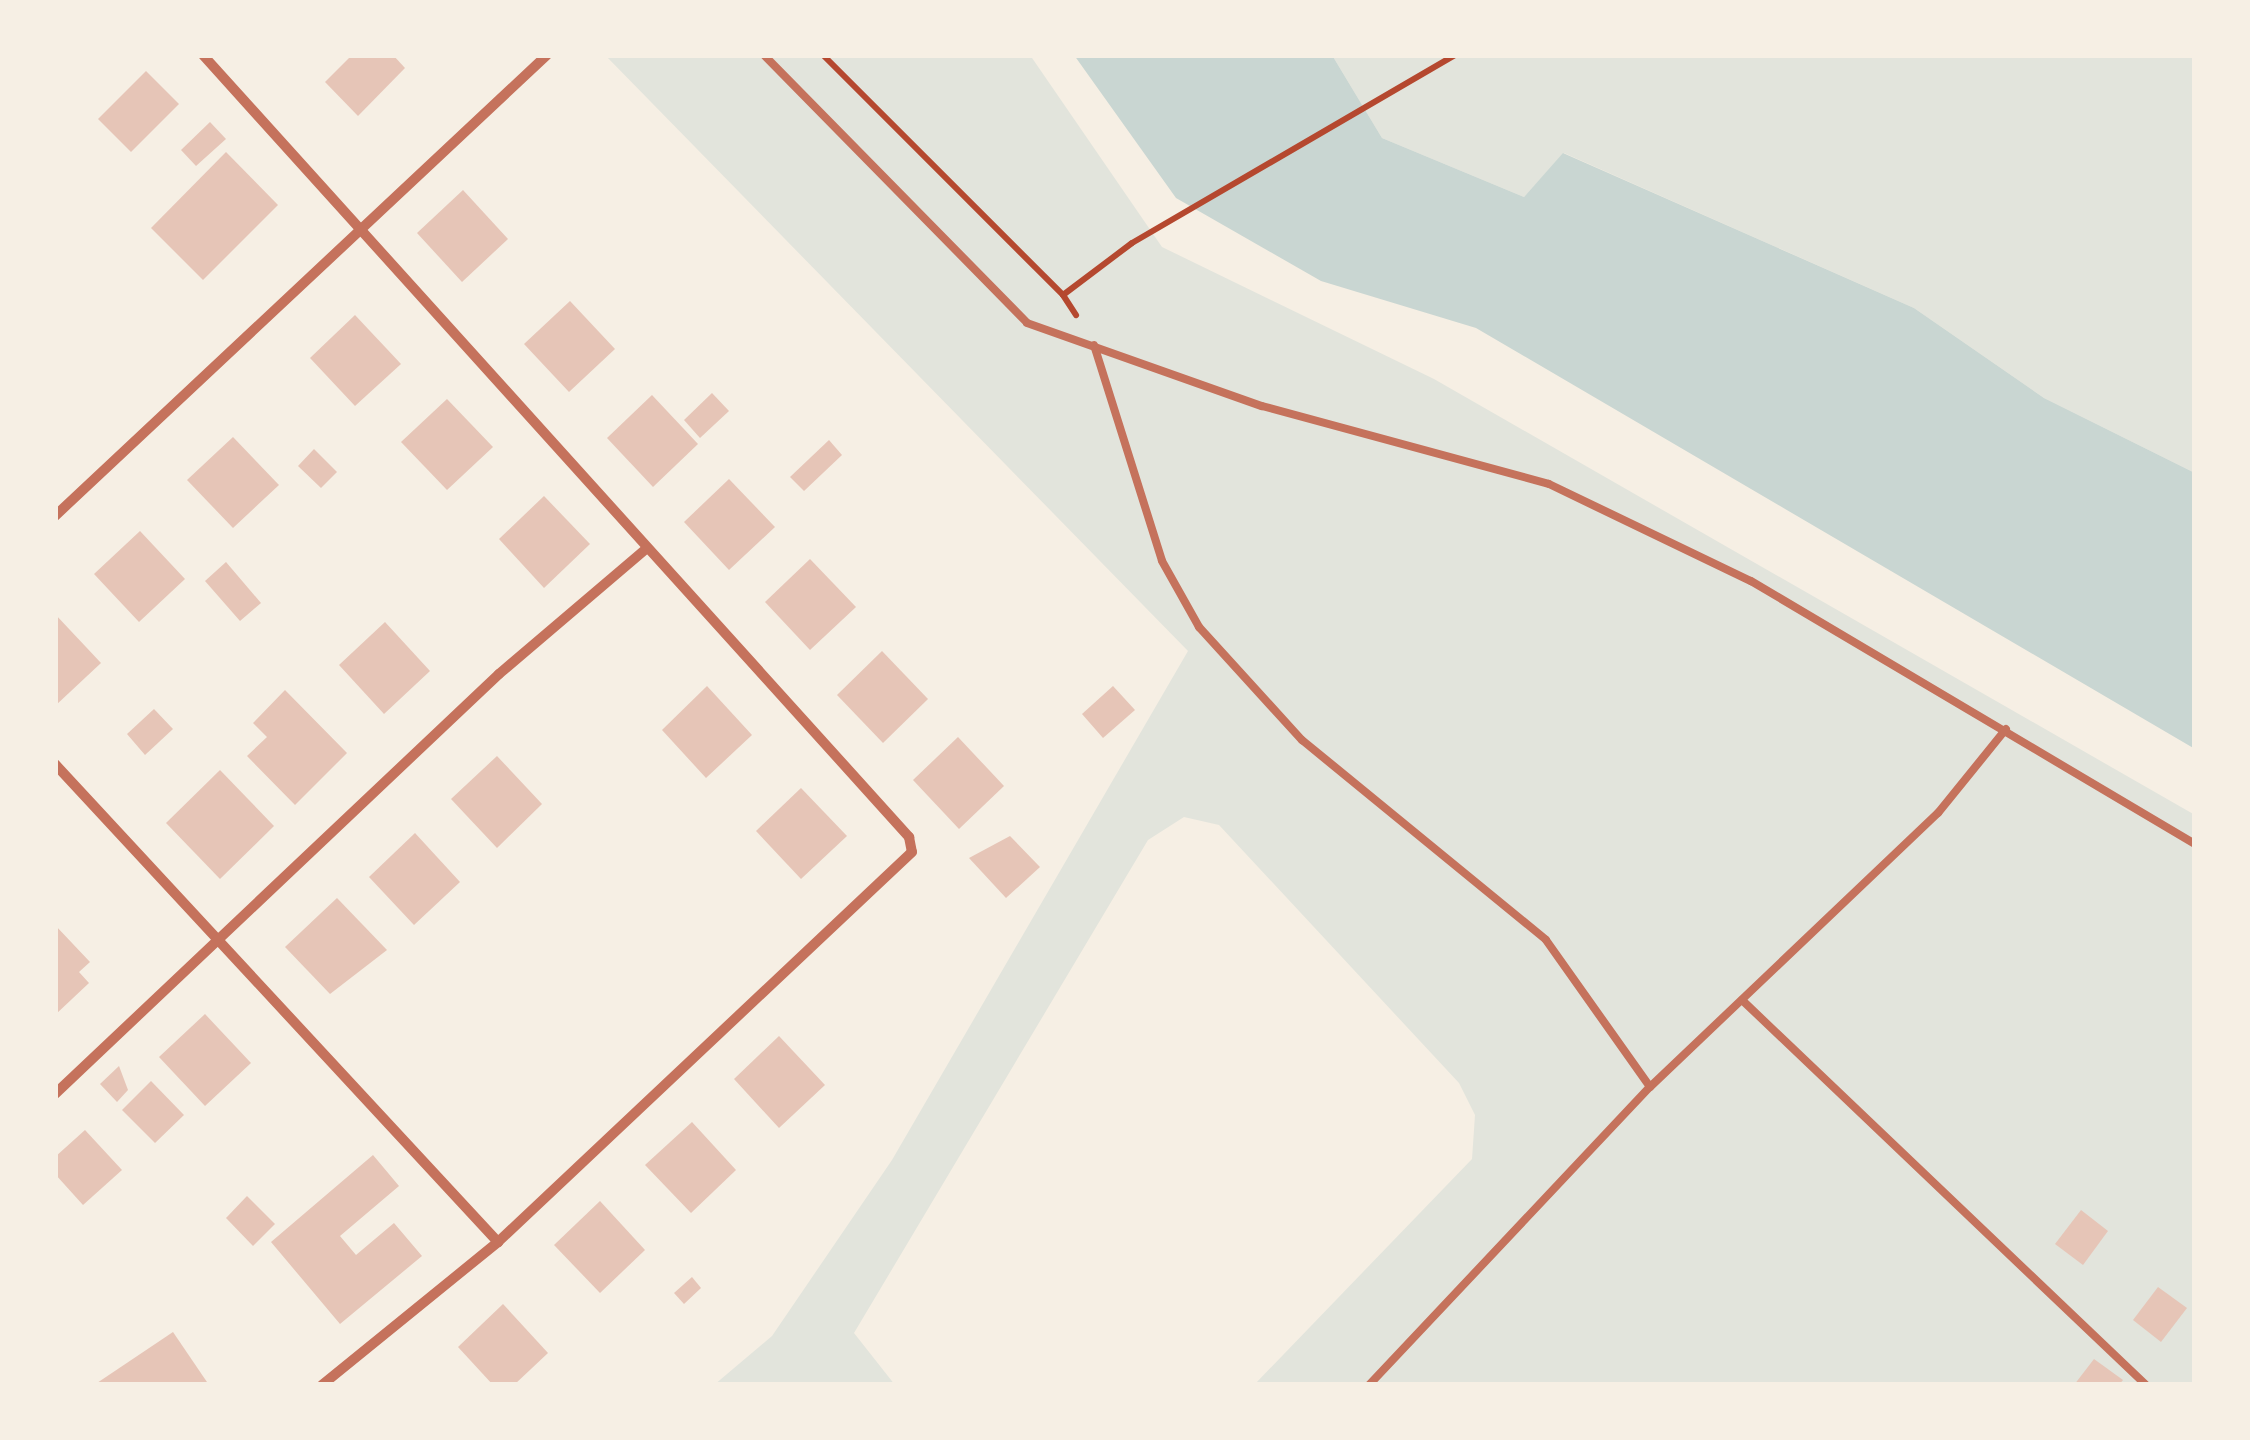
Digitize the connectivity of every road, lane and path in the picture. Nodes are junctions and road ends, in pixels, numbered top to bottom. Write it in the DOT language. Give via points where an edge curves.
graph roads {
  1 [pos="203,55"];
  2 [pos="547,55"];
  3 [pos="764,55"];
  4 [pos="823,55"];
  5 [pos="1455,55"];
  6 [pos="360,229"];
  7 [pos="1094,345"];
  8 [pos="55,516"];
  9 [pos="647,548"];
  10 [pos="2006,729"];
  11 [pos="55,764"];
  12 [pos="2195,844"];
  13 [pos="216,941"];
  14 [pos="1742,1000"];
  15 [pos="1650,1087"];
  16 [pos="55,1094"];
  17 [pos="498,1242"];
  18 [pos="322,1385"];
  19 [pos="1369,1385"];
  20 [pos="2146,1385"];
  1 -- 6 [label="street"];
  2 -- 6 [label="street"];
  3 -- 7 [label="lane" via="1027,323"];
  4 -- 5 [label="path" via="1064,295 1132,243"];
  6 -- 8 [label="street"];
  6 -- 9 [label="street"];
  7 -- 10 [label="lane" via="1262,406 1549,484 1751,581"];
  7 -- 15 [label="lane" via="1162,561 1199,627 1302,740 1546,940"];
  9 -- 13 [label="street"];
  9 -- 17 [label="street" via="909,837 905,866"];
  10 -- 12 [label="lane"];
  10 -- 14 [label="lane" via="1938,813"];
  11 -- 13 [label="street"];
  13 -- 16 [label="street"];
  13 -- 17 [label="street"];
  14 -- 15 [label="lane"];
  14 -- 20 [label="lane"];
  15 -- 19 [label="lane"];
  17 -- 18 [label="street"];
}
